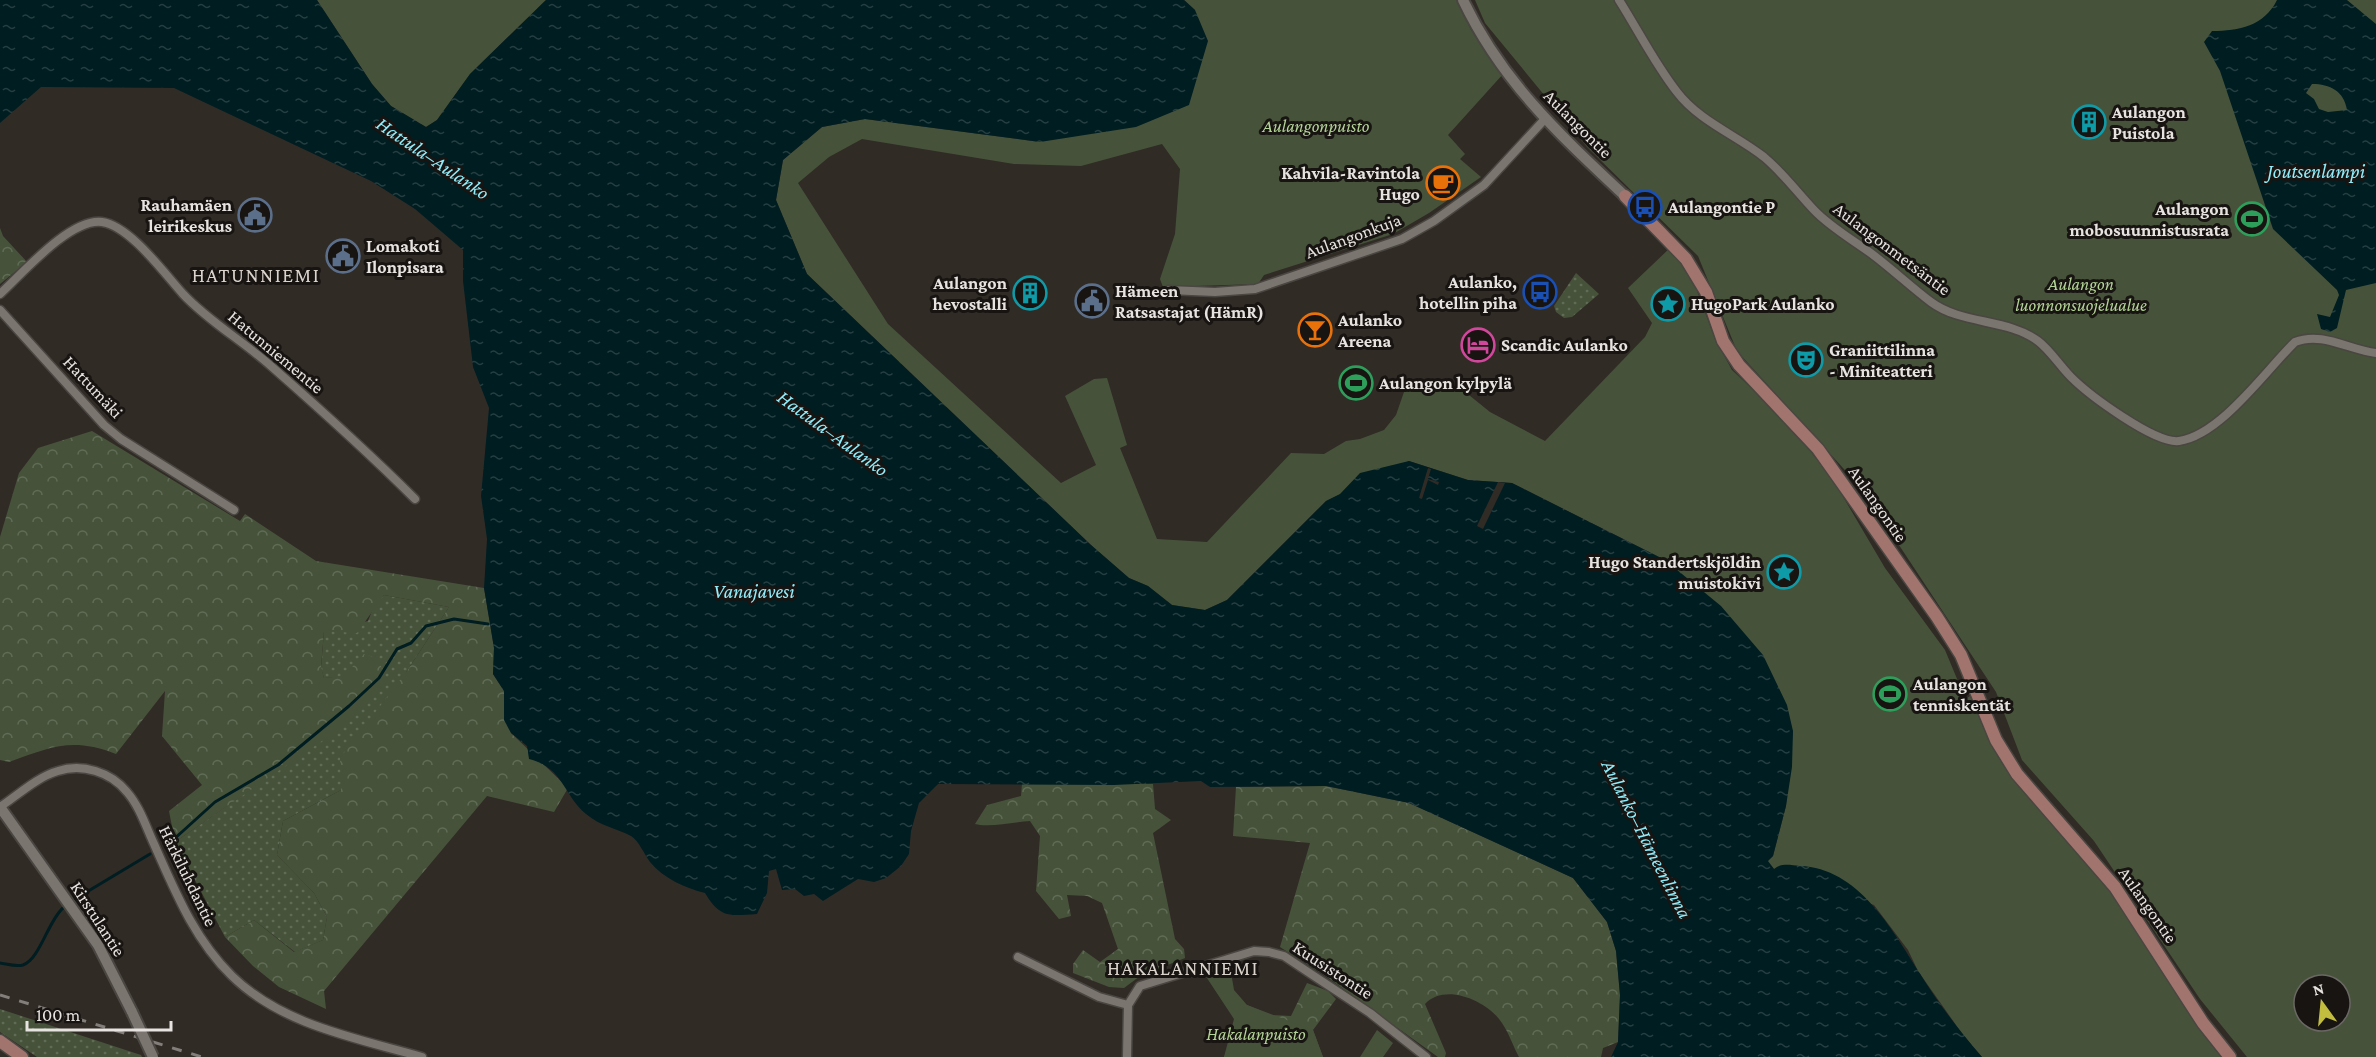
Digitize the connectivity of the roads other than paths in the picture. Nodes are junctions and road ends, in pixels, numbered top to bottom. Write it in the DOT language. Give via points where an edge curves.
graph roads {
  1 [pos="1463,0"];
  2 [pos="1619,0"];
  3 [pos="1544,120"];
  4 [pos="1625,196"];
  5 [pos="1169,290"];
  6 [pos="0,294"];
  7 [pos="0,310"];
  8 [pos="2376,353"];
  9 [pos="416,499"];
  10 [pos="234,510"];
  11 [pos="0,807"];
  12 [pos="1018,957"];
  13 [pos="1128,1005"];
  14 [pos="0,1041"];
  15 [pos="22,1057"];
  16 [pos="153,1057"];
  17 [pos="422,1057"];
  18 [pos="1126,1057"];
  19 [pos="1426,1057"];
  20 [pos="2230,1057"];
  1 -- 3 [label="street, Aulangontie" via="1505,72"];
  2 -- 8 [label="street, Aulangonmetsäntie" via="1678,93 1699,114 1763,156 1815,211 1932,303 2039,341 2090,394 2155,435 2180,441 2212,424 2241,401 2295,342 2306,337"];
  3 -- 4 [label="street, Aulangontie"];
  3 -- 5 [label="street, Aulangonkuja" via="1484,185 1434,221 1402,238 1255,289"];
  4 -- 20 [label="main road, Aulangontie" via="1686,259 1706,292 1723,341 1739,365 1818,449 1937,617 1960,655 1996,740 2017,774 2115,887 2203,1023"];
  6 -- 9 [label="street, Hatunniementie" via="57,241 79,227 103,222 125,231 191,303 270,365"];
  7 -- 10 [label="street, Hattumäki" via="104,425"];
  11 -- 16 [label="street, Kirstulantie, bridge" via="98,945"];
  11 -- 17 [label="street, Härkiluhdantie" via="57,771 84,769 111,778 135,803 196,932 232,977 254,996 290,1016"];
  12 -- 13 [label="street" via="1099,997"];
  13 -- 18 [label="street"];
  13 -- 19 [label="street, Kuusistontie" via="1140,986 1148,982 1254,951 1269,952 1284,956 1370,1013"];
  14 -- 15 [label="main road"];
}
